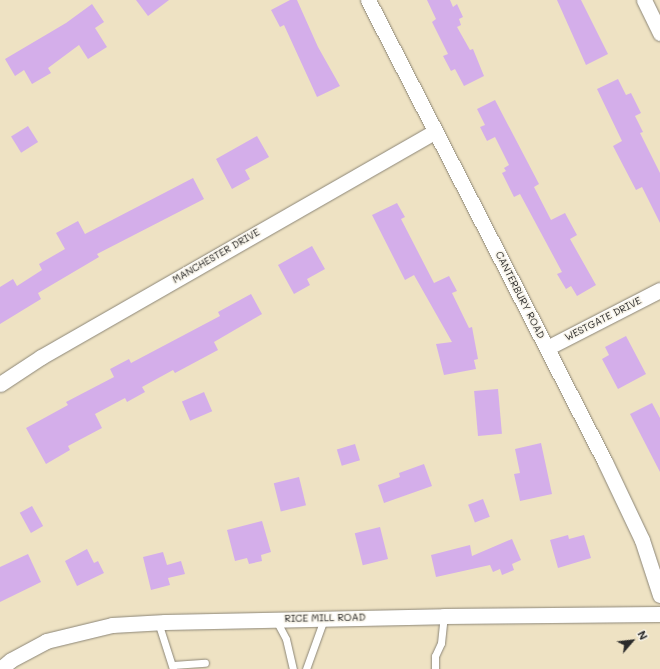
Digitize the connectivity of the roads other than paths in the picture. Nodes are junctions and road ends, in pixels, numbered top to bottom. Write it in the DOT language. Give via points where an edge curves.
graph roads {
  1 [pos="368,0"];
  2 [pos="644,0"];
  3 [pos="660,33"];
  4 [pos="435,130"];
  5 [pos="660,290"];
  6 [pos="547,348"];
  7 [pos="0,384"];
  8 [pos="660,594"];
  9 [pos="660,614"];
  10 [pos="444,616"];
  11 [pos="324,618"];
  12 [pos="276,619"];
  13 [pos="158,622"];
  14 [pos="205,663"];
  15 [pos="173,667"];
  16 [pos="0,669"];
  17 [pos="293,669"];
  18 [pos="306,669"];
  19 [pos="435,669"];
  1 -- 4 [label="street, CANTERBURY ROAD"];
  2 -- 3 [label="street"];
  4 -- 6 [label="street, CANTERBURY ROAD"];
  4 -- 7 [label="street, MANCHESTER DRIVE" via="41,357"];
  5 -- 6 [label="street, WESTGATE DRIVE"];
  6 -- 8 [label="street, CANTERBURY ROAD" via="642,540"];
  9 -- 10 [label="street, RICE MILL ROAD"];
  10 -- 11 [label="street, RICE MILL ROAD"];
  10 -- 19 [label="lane"];
  11 -- 12 [label="street, RICE MILL ROAD"];
  11 -- 18 [label="lane"];
  12 -- 13 [label="street, RICE MILL ROAD"];
  12 -- 17 [label="lane" via="286,639"];
  13 -- 15 [label="lane"];
  13 -- 16 [label="street, RICE MILL ROAD" via="83,630 46,641"];
  14 -- 15 [label="lane"];
}
